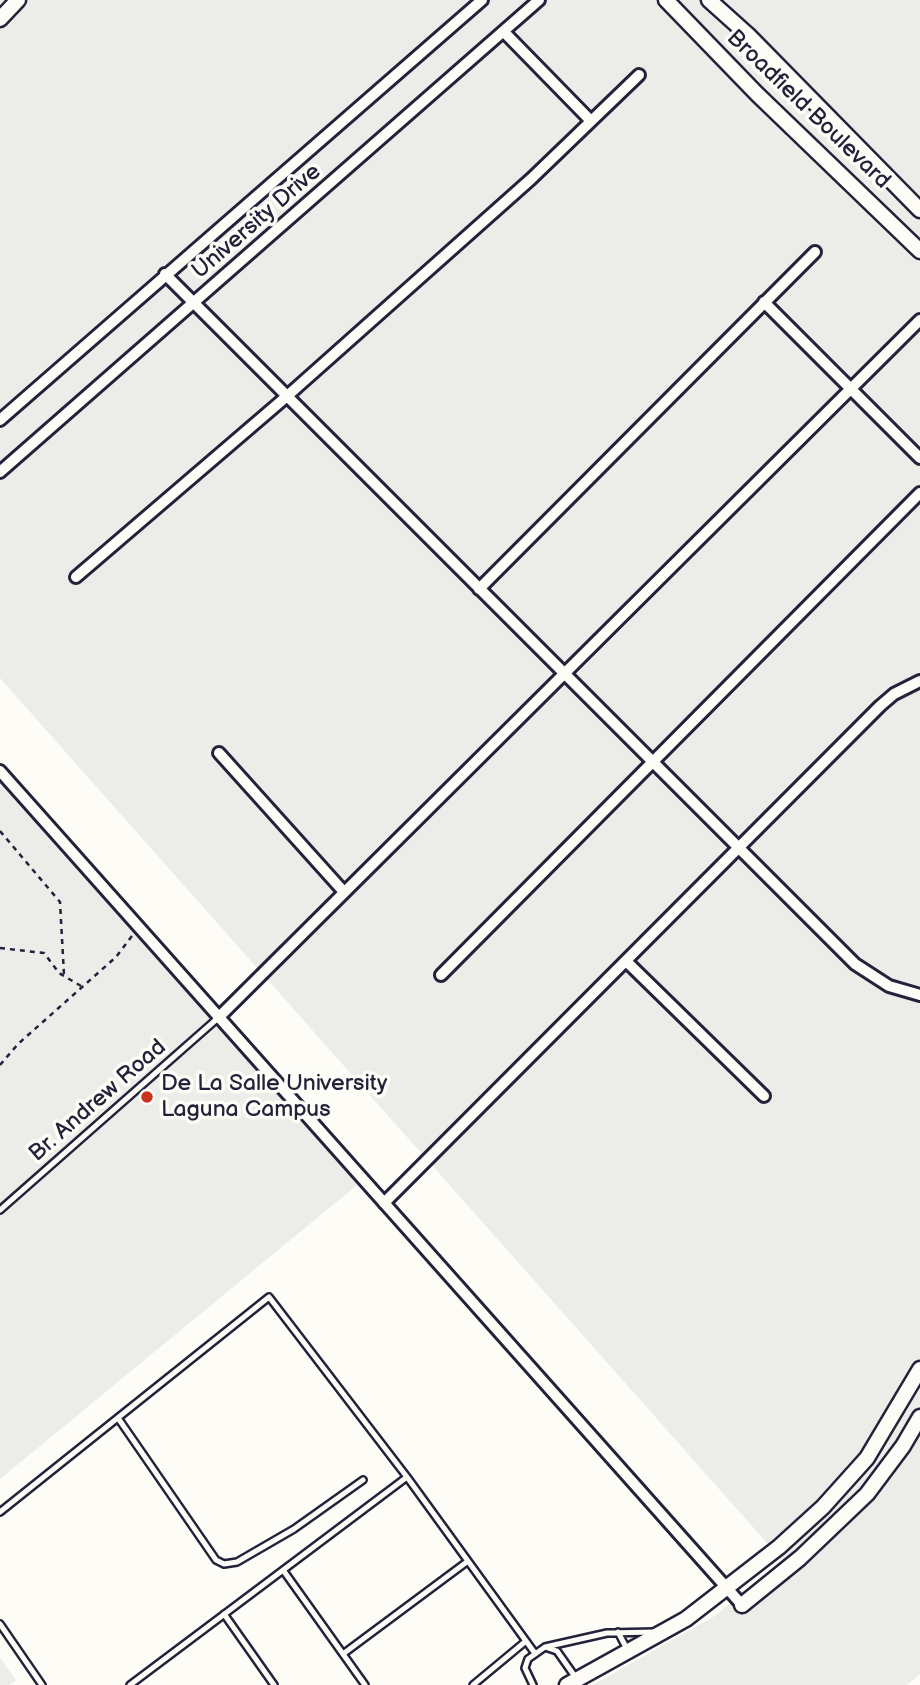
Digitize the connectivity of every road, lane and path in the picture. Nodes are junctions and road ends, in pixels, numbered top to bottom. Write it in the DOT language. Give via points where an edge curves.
graph roads {
  1 [pos="19,0"];
  2 [pos="482,0"];
  3 [pos="539,0"];
  4 [pos="666,0"];
  5 [pos="709,0"];
  6 [pos="0,19"];
  7 [pos="505,33"];
  8 [pos="639,75"];
  9 [pos="591,121"];
  10 [pos="920,210"];
  11 [pos="815,251"];
  12 [pos="920,251"];
  13 [pos="164,274"];
  14 [pos="764,302"];
  15 [pos="194,305"];
  16 [pos="920,320"];
  17 [pos="851,389"];
  18 [pos="286,397"];
  19 [pos="0,420"];
  20 [pos="920,458"];
  21 [pos="0,472"];
  22 [pos="920,493"];
  23 [pos="76,577"];
  24 [pos="479,589"];
  25 [pos="563,672"];
  26 [pos="920,681"];
  27 [pos="219,753"];
  28 [pos="653,762"];
  29 [pos="0,771"];
  30 [pos="0,831"];
  31 [pos="739,848"];
  32 [pos="344,892"];
  33 [pos="138,928"];
  34 [pos="0,948"];
  35 [pos="626,961"];
  36 [pos="64,975"];
  37 [pos="440,975"];
  38 [pos="82,987"];
  39 [pos="920,995"];
  40 [pos="218,1018"];
  41 [pos="0,1065"];
  42 [pos="764,1096"];
  43 [pos="384,1203"];
  44 [pos="0,1210"];
  45 [pos="920,1368"];
  46 [pos="920,1417"];
  47 [pos="118,1418"];
  48 [pos="407,1477"];
  49 [pos="363,1480"];
  50 [pos="0,1512"];
  51 [pos="468,1561"];
  52 [pos="283,1570"];
  53 [pos="728,1589"];
  54 [pos="742,1605"];
  55 [pos="224,1614"];
  56 [pos="0,1624"];
  57 [pos="618,1632"];
  58 [pos="663,1633"];
  59 [pos="526,1642"];
  60 [pos="545,1647"];
  61 [pos="534,1652"];
  62 [pos="628,1652"];
  63 [pos="343,1654"];
  64 [pos="572,1682"];
  65 [pos="42,1685"];
  66 [pos="130,1685"];
  67 [pos="274,1685"];
  68 [pos="365,1685"];
  69 [pos="473,1685"];
  70 [pos="533,1685"];
  1 -- 6 [label="street"];
  2 -- 13 [label="street, University Drive"];
  3 -- 7 [label="street, University Drive"];
  4 -- 12 [label="street, Broadfield Boulevard"];
  5 -- 10 [label="street, Broadfield Boulevard"];
  7 -- 9 [label="street"];
  7 -- 15 [label="street, University Drive"];
  8 -- 9 [label="street"];
  9 -- 18 [label="street"];
  11 -- 14 [label="street"];
  13 -- 15 [label="street"];
  13 -- 19 [label="street, University Drive"];
  14 -- 17 [label="street"];
  14 -- 24 [label="street"];
  15 -- 18 [label="street"];
  15 -- 21 [label="street, University Drive"];
  16 -- 17 [label="street"];
  17 -- 20 [label="street"];
  17 -- 25 [label="street"];
  18 -- 23 [label="street"];
  18 -- 24 [label="street"];
  22 -- 28 [label="street"];
  24 -- 25 [label="street"];
  25 -- 28 [label="street"];
  25 -- 32 [label="street"];
  26 -- 31 [label="street" via="880,706"];
  27 -- 32 [label="street"];
  28 -- 31 [label="street"];
  28 -- 37 [label="street"];
  29 -- 33 [label="street"];
  30 -- 36 [label="path" via="60,902"];
  31 -- 35 [label="street"];
  31 -- 39 [label="street" via="855,964 888,986"];
  32 -- 40 [label="street"];
  33 -- 38 [label="path" via="116,957"];
  33 -- 40 [label="street"];
  34 -- 36 [label="path" via="44,953"];
  35 -- 42 [label="street"];
  35 -- 43 [label="street"];
  36 -- 38 [label="path"];
  38 -- 41 [label="path"];
  40 -- 43 [label="street"];
  40 -- 44 [label="lane, Br. Andrew Road"];
  43 -- 53 [label="street"];
  45 -- 53 [label="street" via="887,1430 847,1482"];
  46 -- 54 [label="street" via="867,1494"];
  47 -- 48 [label="lane" via="269,1297"];
  47 -- 49 [label="lane" via="216,1560 224,1564 237,1562 293,1529"];
  47 -- 50 [label="lane"];
  48 -- 51 [label="lane"];
  48 -- 52 [label="lane"];
  51 -- 59 [label="lane"];
  51 -- 63 [label="lane"];
  52 -- 55 [label="lane"];
  52 -- 63 [label="lane"];
  53 -- 54 [label="street"];
  53 -- 58 [label="street"];
  55 -- 66 [label="lane"];
  55 -- 67 [label="lane"];
  56 -- 65 [label="lane"];
  57 -- 58 [label="lane"];
  57 -- 60 [label="lane"];
  57 -- 62 [label="lane"];
  58 -- 62 [label="street"];
  59 -- 61 [label="lane"];
  59 -- 69 [label="lane"];
  60 -- 61 [label="lane"];
  60 -- 64 [label="lane" via="557,1651"];
  61 -- 70 [label="lane" via="525,1668"];
  62 -- 64 [label="street"];
  63 -- 68 [label="lane"];
}
